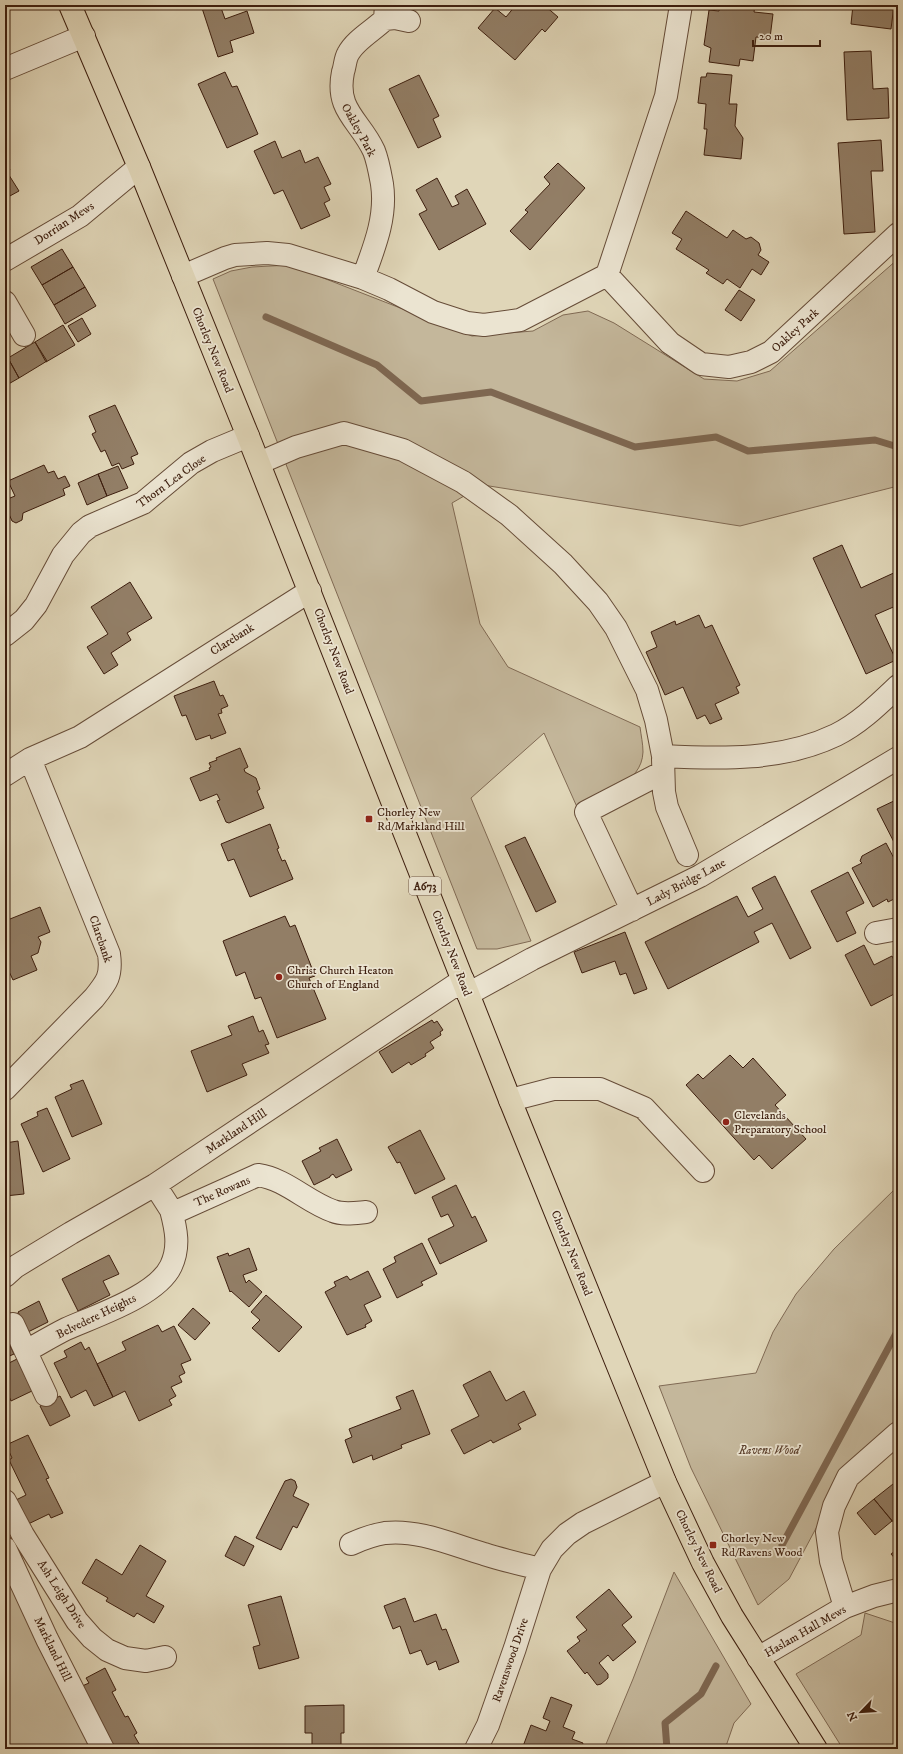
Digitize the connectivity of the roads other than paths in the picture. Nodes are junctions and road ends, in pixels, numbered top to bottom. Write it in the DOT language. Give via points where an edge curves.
graph roads {
  1 [pos="70,5"];
  2 [pos="681,5"];
  3 [pos="386,12"];
  4 [pos="409,21"];
  5 [pos="84,36"];
  6 [pos="5,69"];
  7 [pos="139,167"];
  8 [pos="898,234"];
  9 [pos="5,260"];
  10 [pos="607,275"];
  11 [pos="183,276"];
  12 [pos="363,278"];
  13 [pos="5,302"];
  14 [pos="24,335"];
  15 [pos="248,436"];
  16 [pos="259,463"];
  17 [pos="310,591"];
  18 [pos="5,635"];
  19 [pos="898,686"];
  20 [pos="898,758"];
  21 [pos="30,759"];
  22 [pos="663,764"];
  23 [pos="5,775"];
  24 [pos="687,855"];
  25 [pos="632,910"];
  26 [pos="898,929"];
  27 [pos="876,933"];
  28 [pos="465,987"];
  29 [pos="5,1089"];
  30 [pos="510,1100"];
  31 [pos="703,1171"];
  32 [pos="155,1185"];
  33 [pos="172,1210"];
  34 [pos="366,1212"];
  35 [pos="5,1276"];
  36 [pos="13,1324"];
  37 [pos="26,1351"];
  38 [pos="46,1395"];
  39 [pos="898,1433"];
  40 [pos="665,1482"];
  41 [pos="5,1501"];
  42 [pos="350,1544"];
  43 [pos="5,1548"];
  44 [pos="540,1569"];
  45 [pos="898,1590"];
  46 [pos="844,1607"];
  47 [pos="165,1657"];
  48 [pos="758,1658"];
  49 [pos="103,1749"];
  50 [pos="476,1749"];
  51 [pos="816,1749"];
  1 -- 5 [label="main road, Chorley New Road / A673"];
  2 -- 10 [label="street" via="666,96"];
  3 -- 4 [label="street, Oakley Park" via="395,18"];
  3 -- 12 [label="street, Oakley Park" via="347,55 340,85 345,105 373,150 382,185 379,234"];
  5 -- 6 [label="street"];
  5 -- 7 [label="main road, Chorley New Road / A673"];
  7 -- 9 [label="street, Dorrian Mews" via="80,216"];
  7 -- 11 [label="main road, Chorley New Road / A673"];
  8 -- 10 [label="street, Oakley Park" via="771,352 751,362 729,367 701,364 670,343"];
  10 -- 12 [label="street" via="520,320 484,325 467,323 433,312"];
  11 -- 12 [label="street" via="234,255 267,253 288,255"];
  11 -- 15 [label="main road, Chorley New Road / A673"];
  13 -- 14 [label="street"];
  15 -- 16 [label="main road, Chorley New Road / A673"];
  15 -- 18 [label="street, Thorn Lea Close" via="191,463 143,504 90,526 81,533 63,555 36,605 24,620"];
  16 -- 17 [label="main road, Chorley New Road / A673"];
  16 -- 22 [label="street" via="296,447 344,433 403,450 463,482 508,515 563,564 598,602 616,628 646,690 656,720"];
  17 -- 21 [label="street, Clarebank" via="80,737"];
  17 -- 28 [label="main road, Chorley New Road / A673"];
  19 -- 22 [label="street" via="869,714 837,735 804,747 759,756 706,758"];
  20 -- 25 [label="street, Lady Bridge Lane" via="700,876"];
  21 -- 23 [label="street, Clarebank"];
  21 -- 29 [label="street, Clarebank" via="109,954 111,967 106,982 94,998"];
  22 -- 24 [label="street" via="667,807"];
  22 -- 25 [label="street" via="586,812"];
  25 -- 28 [label="street, Lady Bridge Lane" via="532,959"];
  26 -- 27 [label="street"];
  28 -- 30 [label="main road, Chorley New Road / A673"];
  28 -- 32 [label="street, Markland Hill"];
  30 -- 31 [label="street" via="553,1089 600,1089 644,1108"];
  30 -- 40 [label="main road, Chorley New Road / A673"];
  32 -- 33 [label="street"];
  32 -- 35 [label="street, Markland Hill" via="71,1233 15,1267"];
  33 -- 34 [label="street, The Rowans" via="180,1210 258,1175 270,1177 332,1211"];
  33 -- 37 [label="street, Belvedere Heights" via="176,1251 171,1267 160,1280 117,1308 66,1329"];
  36 -- 37 [label="street"];
  37 -- 38 [label="street"];
  39 -- 46 [label="street" via="848,1477 834,1506 827,1532 831,1561"];
  40 -- 44 [label="street, Ravenswood Drive" via="583,1523 567,1534 552,1549"];
  40 -- 48 [label="main road, Chorley New Road / A673" via="703,1563"];
  41 -- 47 [label="street, Ash Leigh Drive" via="76,1622 92,1638 107,1650 125,1658 146,1661"];
  42 -- 44 [label="street" via="386,1533 401,1541 431,1538"];
  43 -- 49 [label="street, Markland Hill" via="47,1639"];
  44 -- 50 [label="street, Ravenswood Drive" via="488,1725"];
  45 -- 46 [label="street, Haslam Hall Mews"];
  46 -- 48 [label="street, Haslam Hall Mews"];
  48 -- 51 [label="main road, Chorley New Road / A673"];
}
